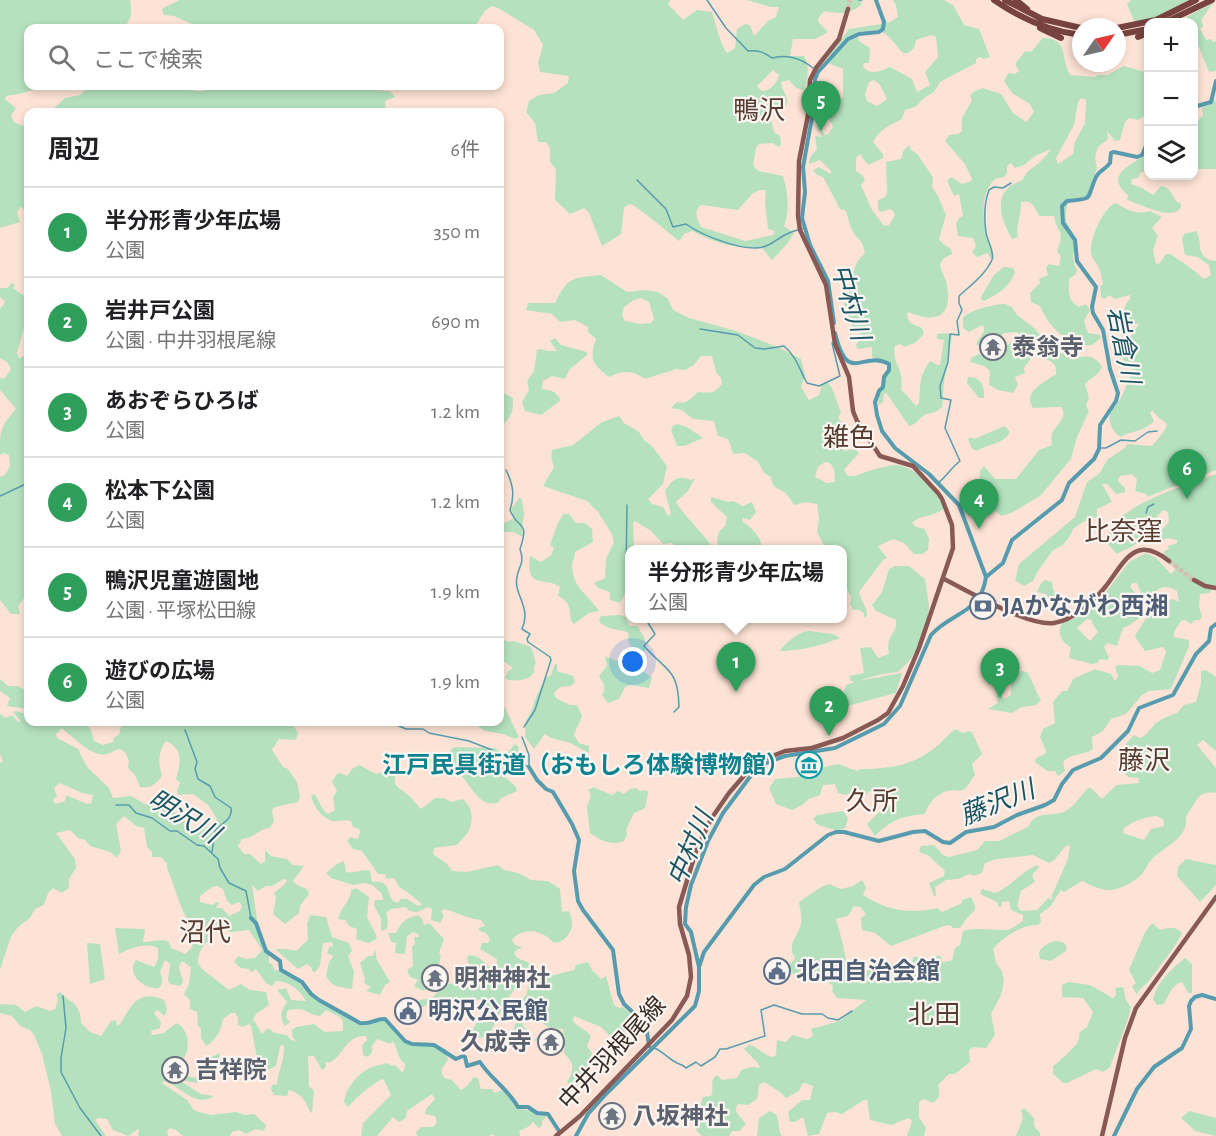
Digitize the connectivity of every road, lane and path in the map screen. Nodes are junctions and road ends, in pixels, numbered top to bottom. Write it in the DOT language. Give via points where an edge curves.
graph roads {
  1 [pos="993,0"];
  2 [pos="1005,0"];
  3 [pos="1016,0"];
  4 [pos="1196,0"];
  5 [pos="1212,0"];
  6 [pos="848,9"];
  7 [pos="1187,13"];
  8 [pos="1175,18"];
  9 [pos="1178,18"];
  10 [pos="1072,24"];
  11 [pos="1072,26"];
  12 [pos="1126,26"];
  13 [pos="1144,32"];
  14 [pos="1072,33"];
  15 [pos="1126,34"];
  16 [pos="1144,34"];
  17 [pos="1138,37"];
  18 [pos="1061,38"];
  19 [pos="1169,561"];
  20 [pos="944,579"];
  21 [pos="1194,580"];
  22 [pos="1216,588"];
  23 [pos="1216,898"];
  24 [pos="556,1136"];
  25 [pos="1103,1136"];
  1 -- 14 [label="highway" via="1034,22"];
  1 -- 18 [label="highway"];
  2 -- 11 [label="highway" via="1047,21"];
  3 -- 10 [label="highway" via="1054,21"];
  4 -- 12 [label="highway" via="1156,20"];
  5 -- 7 [label="highway"];
  6 -- 20 [label="main road, 中井羽根尾線" via="839,39 810,80 808,116 799,156 798,222 826,285 835,344 849,377 857,421 880,456 916,469 942,499 954,540"];
  7 -- 8 [label="highway"];
  7 -- 9 [label="highway"];
  13 -- 15 [label="highway"];
  16 -- 17 [label="highway"];
  19 -- 20 [label="main road" via="1149,550 1131,554 1087,605 1056,623 1035,621"];
  20 -- 24 [label="main road, 中井羽根尾線" via="919,648 888,713 843,738 785,751 754,763 719,807 696,851 679,907 691,966 688,989 679,1011 580,1116"];
  21 -- 22 [label="main road"];
  23 -- 25 [label="main road" via="1143,998 1126,1039"];
}
